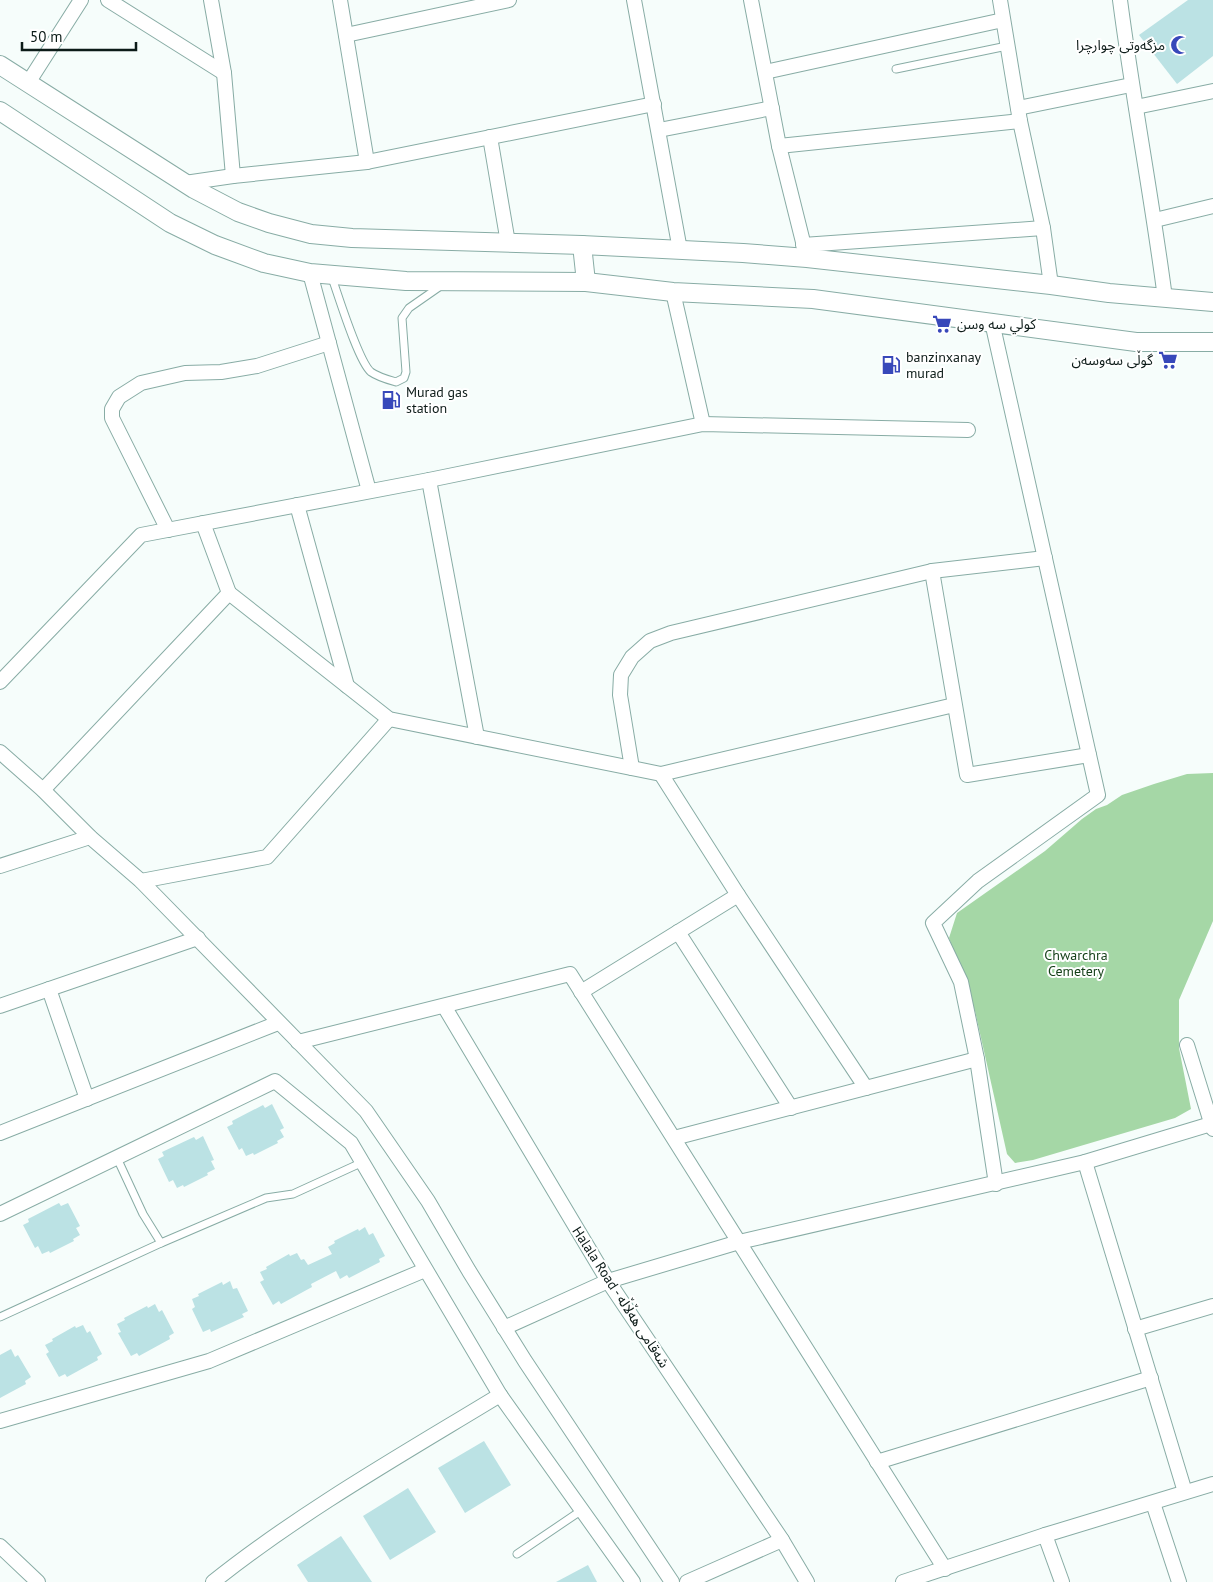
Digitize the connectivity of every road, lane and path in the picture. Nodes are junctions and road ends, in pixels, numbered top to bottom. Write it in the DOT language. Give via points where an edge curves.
graph roads {
  1 [pos="81,0"];
  2 [pos="108,0"];
  3 [pos="211,0"];
  4 [pos="340,0"];
  5 [pos="509,0"];
  6 [pos="634,0"];
  7 [pos="751,0"];
  8 [pos="1000,0"];
  9 [pos="1120,0"];
  10 [pos="466,5"];
  11 [pos="1003,20"];
  12 [pos="346,35"];
  13 [pos="1007,46"];
  14 [pos="0,65"];
  15 [pos="896,69"];
  16 [pos="765,72"];
  17 [pos="224,73"];
  18 [pos="28,83"];
  19 [pos="1131,85"];
  20 [pos="1213,91"];
  21 [pos="654,104"];
  22 [pos="1136,107"];
  23 [pos="772,108"];
  24 [pos="0,111"];
  25 [pos="1019,114"];
  26 [pos="659,130"];
  27 [pos="490,137"];
  28 [pos="779,146"];
  29 [pos="367,162"];
  30 [pos="233,176"];
  31 [pos="185,183"];
  32 [pos="1213,206"];
  33 [pos="1155,220"];
  34 [pos="1043,228"];
  35 [pos="508,243"];
  36 [pos="582,246"];
  37 [pos="680,250"];
  38 [pos="805,252"];
  39 [pos="310,273"];
  40 [pos="331,275"];
  41 [pos="446,282"];
  42 [pos="586,282"];
  43 [pos="1051,285"];
  44 [pos="673,292"];
  45 [pos="1164,298"];
  46 [pos="1213,302"];
  47 [pos="992,322"];
  48 [pos="329,342"];
  49 [pos="1213,342"];
  50 [pos="703,424"];
  51 [pos="968,430"];
  52 [pos="429,480"];
  53 [pos="369,492"];
  54 [pos="298,505"];
  55 [pos="203,523"];
  56 [pos="168,530"];
  57 [pos="1045,558"];
  58 [pos="932,572"];
  59 [pos="229,593"];
  60 [pos="0,682"];
  61 [pos="347,686"];
  62 [pos="954,705"];
  63 [pos="389,719"];
  64 [pos="477,737"];
  65 [pos="0,752"];
  66 [pos="1089,755"];
  67 [pos="632,768"];
  68 [pos="661,774"];
  69 [pos="43,790"];
  70 [pos="90,837"];
  71 [pos="0,866"];
  72 [pos="141,881"];
  73 [pos="738,894"];
  74 [pos="678,932"];
  75 [pos="198,938"];
  76 [pos="48,989"];
  77 [pos="581,992"];
  78 [pos="0,1006"];
  79 [pos="444,1006"];
  80 [pos="278,1023"];
  81 [pos="298,1042"];
  82 [pos="1187,1045"];
  83 [pos="977,1059"];
  84 [pos="866,1088"];
  85 [pos="87,1099"];
  86 [pos="791,1108"];
  87 [pos="1212,1127"];
  88 [pos="0,1133"];
  89 [pos="674,1138"];
  90 [pos="117,1158"];
  91 [pos="363,1162"];
  92 [pos="1085,1162"];
  93 [pos="996,1184"];
  94 [pos="0,1214"];
  95 [pos="739,1242"];
  96 [pos="161,1243"];
  97 [pos="425,1270"];
  98 [pos="608,1281"];
  99 [pos="1213,1306"];
  100 [pos="0,1317"];
  101 [pos="504,1328"];
  102 [pos="1135,1329"];
  103 [pos="1150,1378"];
  104 [pos="500,1395"];
  105 [pos="0,1421"];
  106 [pos="877,1462"];
  107 [pos="1213,1484"];
  108 [pos="1185,1492"];
  109 [pos="1153,1503"];
  110 [pos="582,1510"];
  111 [pos="1046,1535"];
  112 [pos="782,1540"];
  113 [pos="0,1546"];
  114 [pos="517,1554"];
  115 [pos="945,1569"];
  116 [pos="38,1582"];
  117 [pos="213,1582"];
  118 [pos="633,1582"];
  119 [pos="672,1582"];
  120 [pos="687,1582"];
  121 [pos="807,1582"];
  122 [pos="903,1582"];
  123 [pos="1062,1582"];
  124 [pos="1179,1582"];
  1 -- 18 [label="street"];
  2 -- 17 [label="street"];
  3 -- 17 [label="street"];
  4 -- 12 [label="street"];
  5 -- 10 [label="street"];
  6 -- 21 [label="street"];
  7 -- 16 [label="street"];
  8 -- 11 [label="street"];
  9 -- 19 [label="street"];
  10 -- 12 [label="street"];
  11 -- 13 [label="street"];
  11 -- 16 [label="street"];
  12 -- 29 [label="street"];
  13 -- 15 [label="lane"];
  13 -- 25 [label="street"];
  14 -- 18 [label="street"];
  16 -- 23 [label="street"];
  17 -- 30 [label="street"];
  18 -- 31 [label="street"];
  19 -- 22 [label="street"];
  19 -- 25 [label="street"];
  20 -- 22 [label="street"];
  21 -- 26 [label="street"];
  21 -- 27 [label="street"];
  22 -- 33 [label="street"];
  23 -- 26 [label="street"];
  23 -- 28 [label="street"];
  24 -- 39 [label="street" via="170,223 215,245 264,263"];
  25 -- 28 [label="street"];
  25 -- 34 [label="street"];
  26 -- 37 [label="street"];
  27 -- 29 [label="street"];
  27 -- 35 [label="street"];
  28 -- 38 [label="street"];
  29 -- 30 [label="street"];
  30 -- 31 [label="street"];
  31 -- 35 [label="street" via="238,212 311,234"];
  32 -- 33 [label="street"];
  33 -- 45 [label="street"];
  34 -- 38 [label="street"];
  34 -- 43 [label="street"];
  35 -- 36 [label="street"];
  36 -- 37 [label="street"];
  36 -- 42 [label="street"];
  37 -- 38 [label="street"];
  38 -- 43 [label="street"];
  39 -- 40 [label="street"];
  39 -- 48 [label="street"];
  40 -- 41 [label="street"];
  40 -- 41 [label="lane" via="364,361 371,372 396,382 404,378 406,372 402,318 409,308"];
  41 -- 42 [label="street"];
  42 -- 44 [label="street"];
  43 -- 45 [label="street"];
  44 -- 47 [label="street" via="813,299"];
  44 -- 50 [label="street"];
  45 -- 46 [label="street"];
  47 -- 49 [label="street" via="1136,342"];
  47 -- 57 [label="street"];
  48 -- 53 [label="street"];
  48 -- 56 [label="street" via="257,366 162,377 141,383 119,397 112,408 112,418"];
  50 -- 51 [label="street"];
  50 -- 52 [label="street"];
  52 -- 53 [label="street"];
  52 -- 64 [label="street"];
  53 -- 54 [label="street"];
  54 -- 55 [label="street"];
  54 -- 61 [label="street"];
  55 -- 56 [label="street"];
  55 -- 59 [label="street"];
  56 -- 60 [label="street" via="141,535"];
  57 -- 58 [label="street"];
  57 -- 66 [label="street"];
  58 -- 62 [label="street"];
  58 -- 67 [label="street" via="650,641 632,656 621,675 620,695"];
  59 -- 61 [label="street"];
  59 -- 69 [label="street"];
  61 -- 63 [label="street"];
  62 -- 66 [label="street" via="967,775"];
  62 -- 68 [label="street"];
  63 -- 64 [label="street"];
  63 -- 72 [label="street" via="267,857"];
  64 -- 67 [label="street"];
  65 -- 69 [label="street"];
  66 -- 83 [label="street" via="1098,794 978,882 933,923 960,982"];
  67 -- 68 [label="street"];
  68 -- 73 [label="street"];
  69 -- 70 [label="street"];
  70 -- 71 [label="street"];
  70 -- 72 [label="street"];
  72 -- 75 [label="street"];
  73 -- 74 [label="street"];
  73 -- 84 [label="street"];
  74 -- 77 [label="street"];
  74 -- 86 [label="street"];
  75 -- 76 [label="street"];
  75 -- 80 [label="street"];
  76 -- 78 [label="street"];
  76 -- 85 [label="street"];
  77 -- 79 [label="street" via="570,974"];
  77 -- 89 [label="street"];
  79 -- 81 [label="street"];
  79 -- 98 [label="street, Halala Road - شەقامی هەڵاڵە"];
  80 -- 81 [label="street"];
  80 -- 85 [label="street"];
  81 -- 101 [label="street" via="366,1111 428,1202"];
  82 -- 87 [label="street"];
  83 -- 84 [label="street"];
  83 -- 93 [label="street"];
  84 -- 86 [label="street"];
  85 -- 88 [label="street"];
  86 -- 89 [label="street"];
  87 -- 92 [label="street"];
  89 -- 95 [label="street"];
  90 -- 91 [label="street" via="275,1081 352,1142"];
  90 -- 94 [label="street"];
  90 -- 96 [label="lane" via="143,1214"];
  91 -- 96 [label="lane" via="293,1194 266,1198"];
  91 -- 97 [label="street"];
  92 -- 93 [label="street"];
  92 -- 102 [label="street"];
  93 -- 95 [label="street"];
  95 -- 98 [label="street"];
  95 -- 106 [label="street"];
  96 -- 100 [label="lane"];
  97 -- 104 [label="street"];
  97 -- 105 [label="street" via="209,1361"];
  98 -- 101 [label="street"];
  98 -- 112 [label="street, Halala Road - شەقامی هەڵاڵە"];
  99 -- 102 [label="street"];
  101 -- 119 [label="street"];
  102 -- 103 [label="street"];
  103 -- 106 [label="street"];
  103 -- 108 [label="street"];
  104 -- 110 [label="street"];
  104 -- 117 [label="street" via="351,1485"];
  106 -- 115 [label="street"];
  107 -- 108 [label="street"];
  108 -- 109 [label="street"];
  109 -- 111 [label="street"];
  109 -- 124 [label="street"];
  110 -- 114 [label="lane"];
  110 -- 118 [label="street"];
  111 -- 115 [label="street"];
  111 -- 123 [label="street"];
  112 -- 120 [label="street"];
  112 -- 121 [label="street, Halala Road - شەقامی هەڵاڵە"];
  113 -- 116 [label="street"];
  115 -- 122 [label="street"];
}
